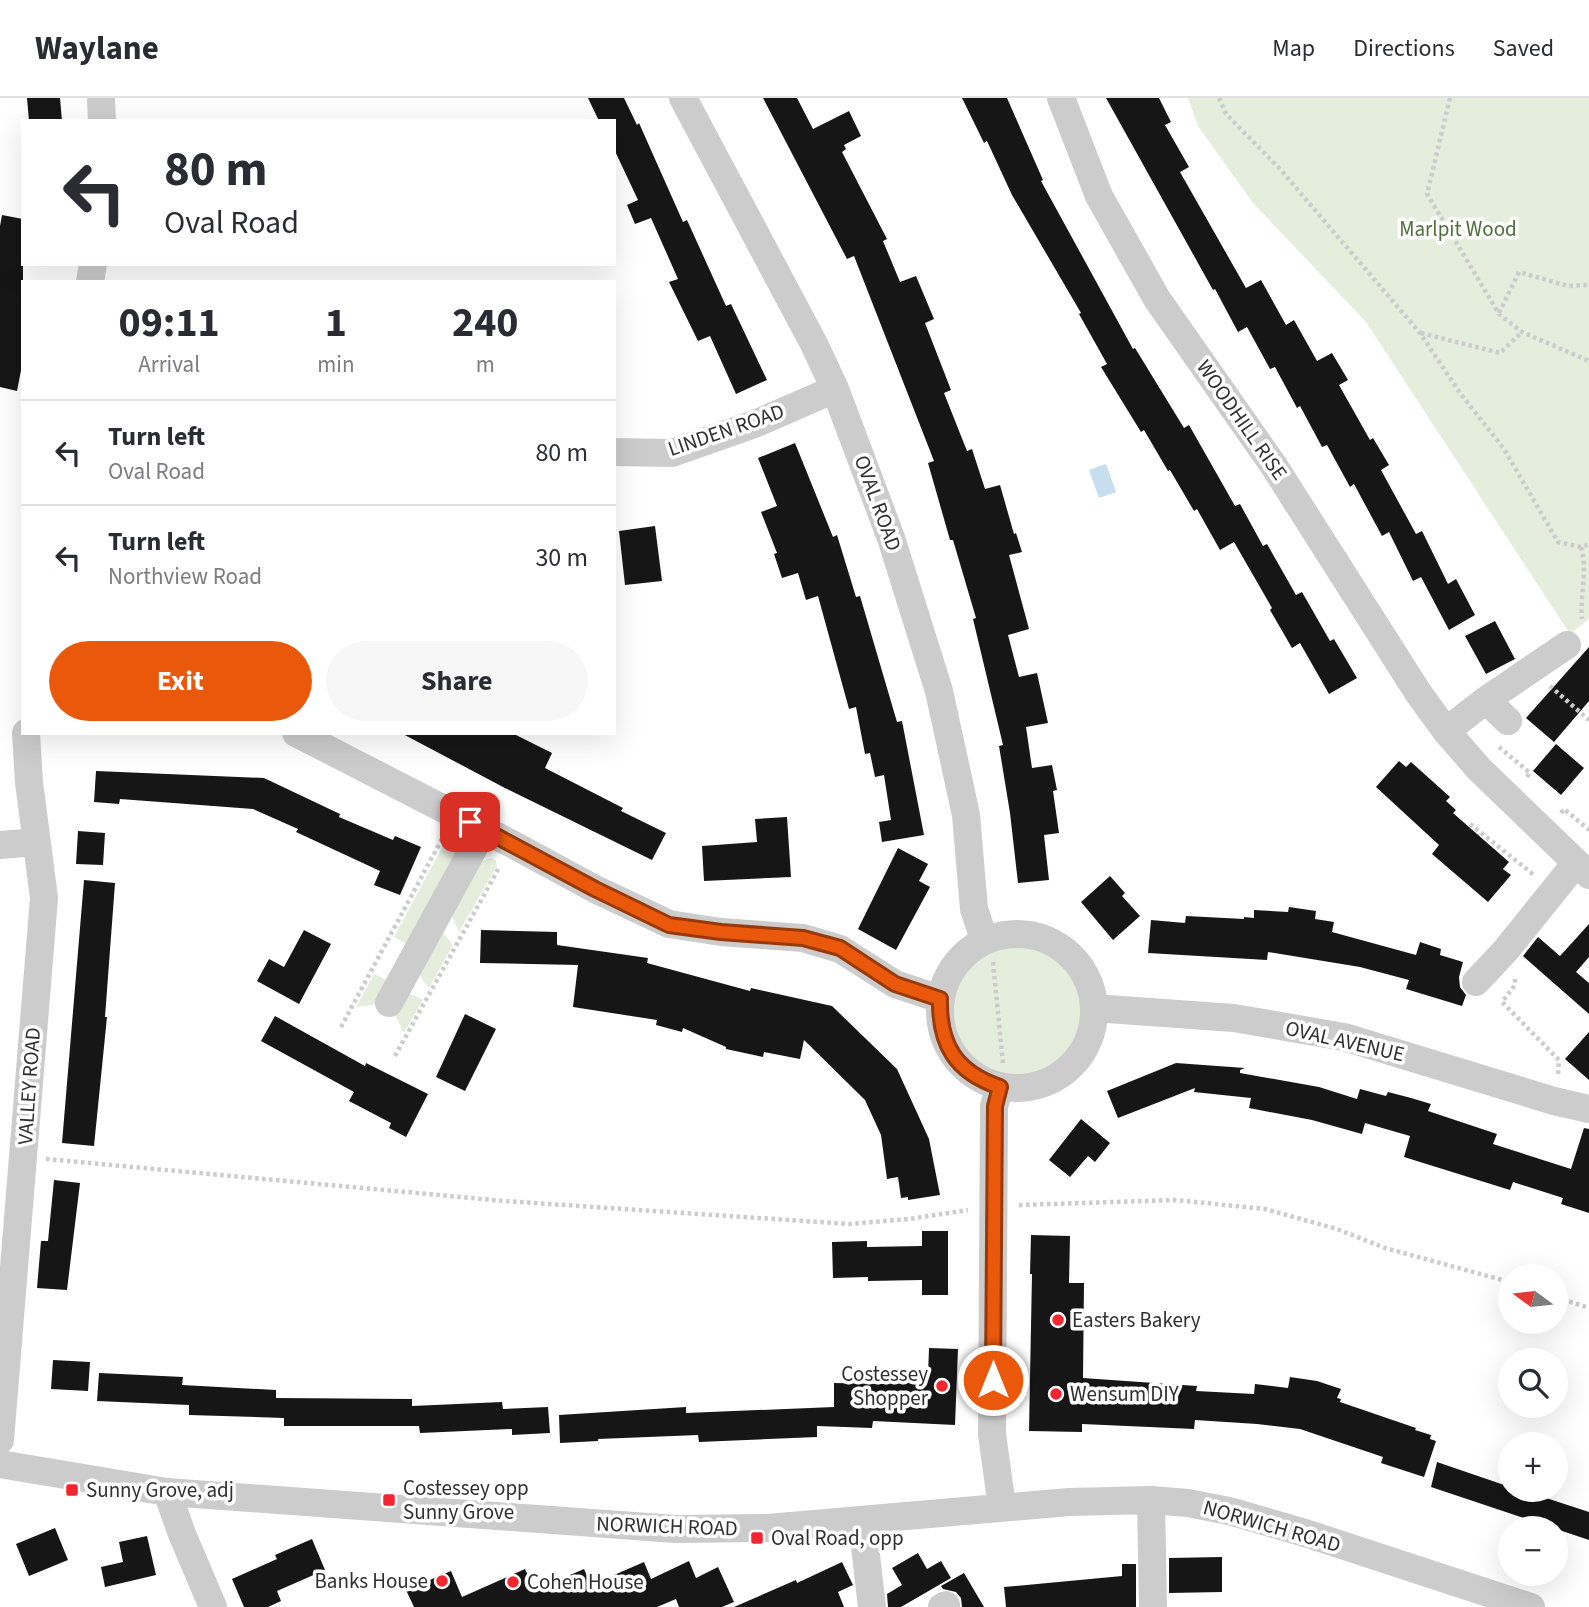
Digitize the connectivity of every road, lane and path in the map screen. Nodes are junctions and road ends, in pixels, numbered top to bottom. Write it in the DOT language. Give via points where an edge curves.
graph roads {
  1 [pos="101,98"];
  2 [pos="683,98"];
  3 [pos="1061,98"];
  4 [pos="1219,98"];
  5 [pos="1450,98"];
  6 [pos="102,119"];
  7 [pos="1589,285"];
  8 [pos="1499,314"];
  9 [pos="1522,332"];
  10 [pos="1420,333"];
  11 [pos="1589,360"];
  12 [pos="835,389"];
  13 [pos="616,452"];
  14 [pos="1589,544"];
  15 [pos="1581,547"];
  16 [pos="1582,619"];
  17 [pos="1567,645"];
  18 [pos="1550,686"];
  19 [pos="1486,700"];
  20 [pos="1589,720"];
  21 [pos="1508,721"];
  22 [pos="1446,731"];
  23 [pos="26,735"];
  24 [pos="300,735"];
  25 [pos="455,814"];
  26 [pos="1470,824"];
  27 [pos="484,829"];
  28 [pos="36,842"];
  29 [pos="512,844"];
  30 [pos="0,845"];
  31 [pos="1583,869"];
  32 [pos="1537,877"];
  33 [pos="984,939"];
  34 [pos="1506,950"];
  35 [pos="1476,982"];
  36 [pos="940,999"];
  37 [pos="389,1003"];
  38 [pos="1094,1009"];
  39 [pos="341,1027"];
  40 [pos="395,1056"];
  41 [pos="1000,1087"];
  42 [pos="1554,1101"];
  43 [pos="1589,1109"];
  44 [pos="23,1157"];
  45 [pos="994,1206"];
  46 [pos="1498,1279"];
  47 [pos="1568,1301"];
  48 [pos="1589,1308"];
  49 [pos="0,1440"];
  50 [pos="0,1464"];
  51 [pos="167,1492"];
  52 [pos="1152,1500"];
  53 [pos="1002,1507"];
  54 [pos="862,1521"];
  55 [pos="1520,1605"];
  56 [pos="213,1607"];
  57 [pos="872,1607"];
  58 [pos="1153,1607"];
  1 -- 6 [label="street"];
  2 -- 12 [label="street, OVAL ROAD"];
  3 -- 22 [label="street, WOODHILL RISE" via="1098,195 1157,299 1274,466"];
  4 -- 10 [label="path" via="1226,114 1280,169"];
  5 -- 8 [label="path" via="1427,194"];
  7 -- 8 [label="path" via="1568,286 1520,272"];
  8 -- 9 [label="path"];
  9 -- 10 [label="path" via="1500,353"];
  9 -- 11 [label="path"];
  10 -- 15 [label="path" via="1504,449 1558,542"];
  12 -- 13 [label="street, LINDEN ROAD" via="673,453"];
  12 -- 33 [label="street, OVAL ROAD" via="891,538 939,691 966,815 974,909"];
  14 -- 15 [label="path"];
  15 -- 16 [label="path" via="1586,565"];
  17 -- 19 [label="street"];
  18 -- 20 [label="path"];
  19 -- 21 [label="street"];
  19 -- 22 [label="street"];
  22 -- 31 [label="street, WOODHILL RISE"];
  23 -- 28 [label="street, VALLEY ROAD"];
  24 -- 25 [label="street"];
  25 -- 27 [label="street"];
  25 -- 39 [label="path"];
  26 -- 32 [label="path"];
  27 -- 29 [label="street"];
  27 -- 37 [label="street"];
  28 -- 30 [label="street"];
  28 -- 44 [label="street, VALLEY ROAD" via="44,898"];
  29 -- 36 [label="street" via="669,925 803,938 840,948 895,984"];
  29 -- 40 [label="path"];
  31 -- 34 [label="street"];
  33 -- 36 [label="street" via="952,968"];
  33 -- 38 [label="street" via="1031,934 1056,943 1076,960 1089,983"];
  33 -- 41 [label="path" via="992,950 1005,1076"];
  34 -- 35 [label="street"];
  34 -- 42 [label="path" via="1515,961 1516,973 1515,985 1502,1002 1559,1060"];
  36 -- 41 [label="street" via="940,1020 959,1064"];
  38 -- 41 [label="street" via="1091,1036 1077,1060 1055,1078 1029,1088"];
  38 -- 42 [label="street, OVAL AVENUE" via="1234,1018 1344,1037"];
  41 -- 45 [label="street" via="995,1106"];
  42 -- 43 [label="street, OVAL AVENUE"];
  44 -- 45 [label="path" via="503,1201 849,1224"];
  44 -- 49 [label="street, VALLEY ROAD"];
  45 -- 46 [label="path" via="1176,1200 1265,1209"];
  45 -- 53 [label="street" via="992,1434"];
  47 -- 48 [label="path"];
  50 -- 51 [label="street, NORWICH ROAD"];
  51 -- 54 [label="street, NORWICH ROAD" via="675,1529"];
  51 -- 56 [label="street"];
  52 -- 53 [label="street, NORWICH ROAD"];
  52 -- 55 [label="street, NORWICH ROAD" via="1229,1511"];
  52 -- 58 [label="street"];
  53 -- 54 [label="street, NORWICH ROAD"];
  54 -- 57 [label="street"];
}
